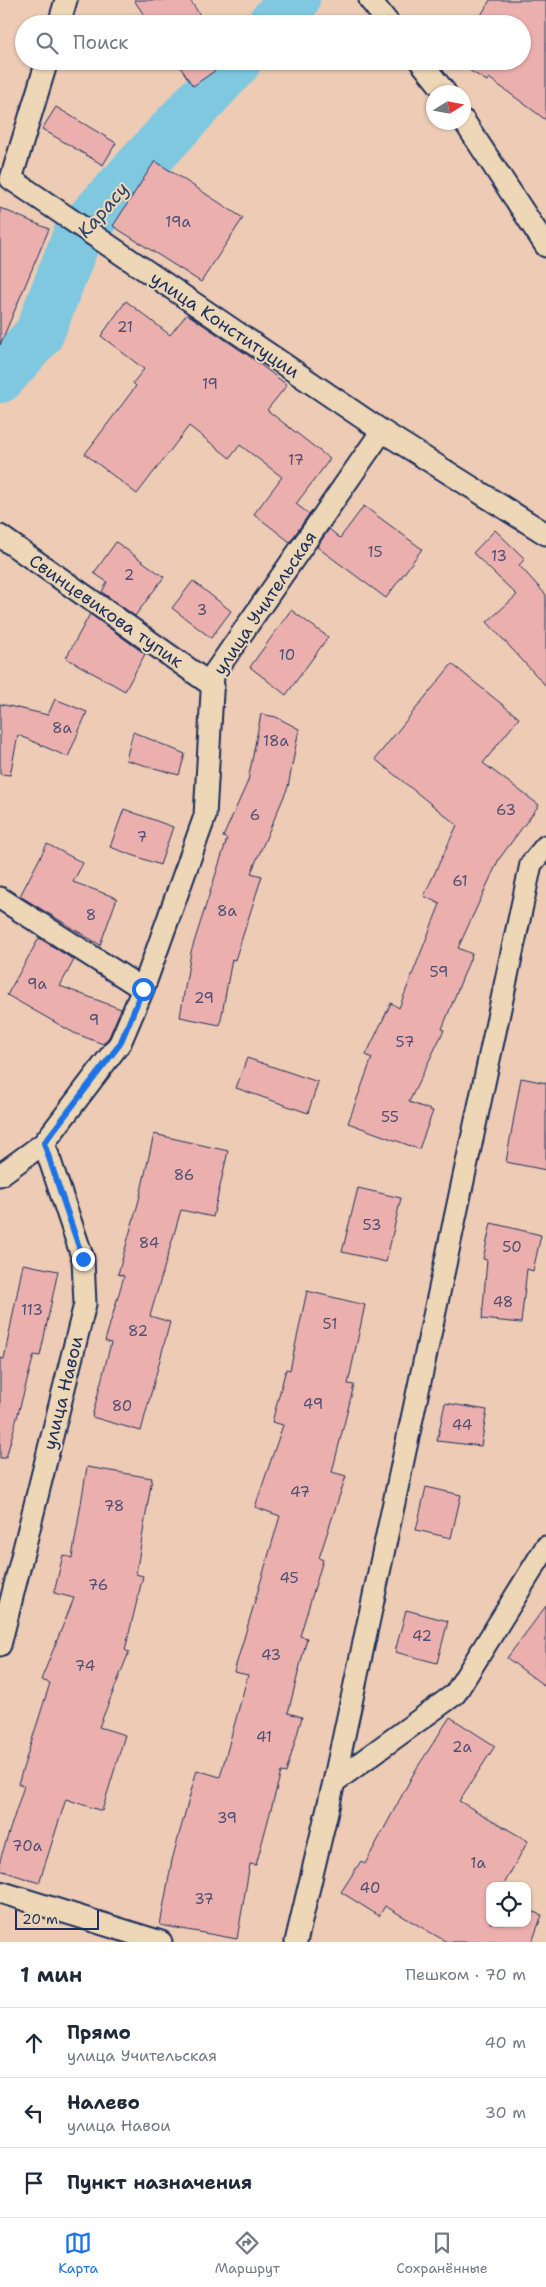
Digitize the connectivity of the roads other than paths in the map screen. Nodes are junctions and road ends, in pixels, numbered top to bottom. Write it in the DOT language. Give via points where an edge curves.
graph roads {
  1 [pos="66,0"];
  2 [pos="370,0"];
  3 [pos="62,15"];
  4 [pos="382,15"];
  5 [pos="44,70"];
  6 [pos="427,70"];
  7 [pos="439,85"];
  8 [pos="470,130"];
  9 [pos="544,234"];
  10 [pos="382,431"];
  11 [pos="546,534"];
  12 [pos="0,536"];
  13 [pos="212,686"];
  14 [pos="546,846"];
  15 [pos="0,898"];
  16 [pos="143,989"];
  17 [pos="44,1143"];
  18 [pos="0,1175"];
  19 [pos="546,1547"];
  20 [pos="0,1645"];
  21 [pos="334,1782"];
  22 [pos="0,1892"];
  23 [pos="161,1942"];
  24 [pos="296,1942"];
  1 -- 3 [label="street"];
  2 -- 4 [label="street"];
  5 -- 10 [label="street, улица Конституции" via="11,179"];
  6 -- 7 [label="street"];
  8 -- 9 [label="street"];
  10 -- 11 [label="street, улица Конституции"];
  10 -- 13 [label="street, улица Учительская" via="213,675"];
  12 -- 13 [label="street, Свинцевикова тупик"];
  13 -- 16 [label="street, улица Учительская" via="205,816"];
  14 -- 21 [label="street" via="531,864"];
  15 -- 16 [label="street"];
  16 -- 17 [label="street, улица Учительская" via="120,1044"];
  17 -- 18 [label="street, улица Учительская"];
  17 -- 20 [label="street, улица Навои" via="83,1259 85,1304"];
  19 -- 21 [label="street" via="455,1694"];
  21 -- 24 [label="street"];
  22 -- 23 [label="street"];
}
